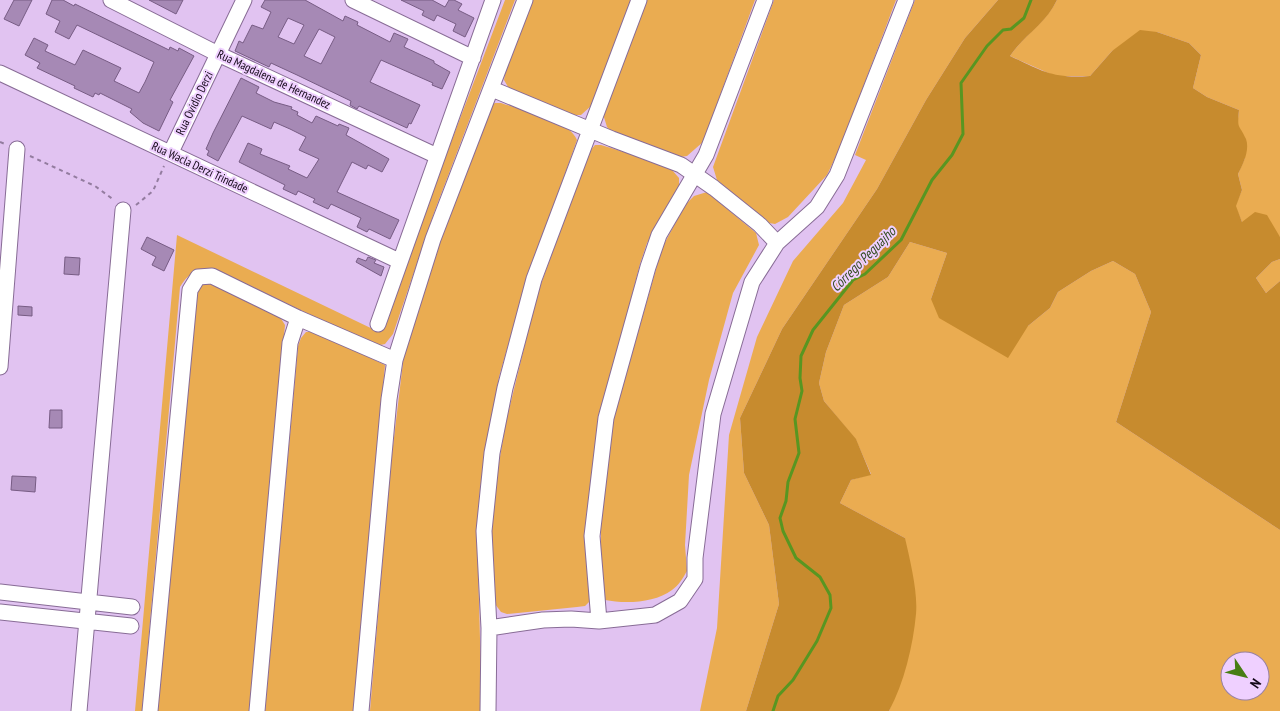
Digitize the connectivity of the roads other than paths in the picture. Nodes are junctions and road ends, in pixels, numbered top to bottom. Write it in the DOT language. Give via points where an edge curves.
graph roads {
  1 [pos="112,0"];
  2 [pos="244,0"];
  3 [pos="354,0"];
  4 [pos="493,0"];
  5 [pos="525,0"];
  6 [pos="639,0"];
  7 [pos="765,0"];
  8 [pos="906,0"];
  9 [pos="218,54"];
  10 [pos="473,58"];
  11 [pos="0,73"];
  12 [pos="492,89"];
  13 [pos="589,129"];
  14 [pos="17,149"];
  15 [pos="170,152"];
  16 [pos="437,156"];
  17 [pos="697,174"];
  18 [pos="123,210"];
  19 [pos="778,243"];
  20 [pos="400,261"];
  21 [pos="298,318"];
  22 [pos="378,324"];
  23 [pos="395,360"];
  24 [pos="0,367"];
  25 [pos="0,592"];
  26 [pos="88,602"];
  27 [pos="132,607"];
  28 [pos="0,612"];
  29 [pos="88,621"];
  30 [pos="599,621"];
  31 [pos="131,626"];
  32 [pos="489,628"];
  33 [pos="79,711"];
  34 [pos="150,711"];
  35 [pos="257,711"];
  36 [pos="361,711"];
  37 [pos="488,711"];
  1 -- 9 [label="street, Rua Magdalena de Hernandez"];
  2 -- 9 [label="street, Rua Ovidio Derzi"];
  3 -- 10 [label="street"];
  4 -- 10 [label="street"];
  5 -- 12 [label="street"];
  6 -- 13 [label="street"];
  7 -- 17 [label="street"];
  8 -- 19 [label="street" via="837,175 817,208"];
  9 -- 15 [label="street, Rua Ovidio Derzi"];
  9 -- 16 [label="street, Rua Magdalena de Hernandez"];
  10 -- 16 [label="street"];
  11 -- 15 [label="street, Rua Wacla Derzi Trindade"];
  12 -- 13 [label="street"];
  12 -- 23 [label="street" via="433,239"];
  13 -- 17 [label="street"];
  13 -- 32 [label="street" via="526,304 492,453 484,531"];
  14 -- 24 [label="street"];
  15 -- 20 [label="street, Rua Wacla Derzi Trindade"];
  16 -- 20 [label="street"];
  17 -- 19 [label="street"];
  17 -- 30 [label="street" via="660,235 648,267 606,418 592,536"];
  18 -- 26 [label="street"];
  19 -- 30 [label="street" via="752,282 713,414 695,558 696,579 680,601 655,615"];
  20 -- 22 [label="street"];
  21 -- 23 [label="street"];
  21 -- 34 [label="street" via="212,276 198,277 190,290"];
  21 -- 35 [label="street" via="290,343"];
  23 -- 36 [label="street"];
  25 -- 26 [label="street"];
  26 -- 27 [label="street"];
  26 -- 29 [label="street"];
  28 -- 29 [label="street"];
  29 -- 31 [label="street"];
  29 -- 33 [label="street"];
  30 -- 32 [label="street" via="543,620"];
  32 -- 37 [label="street"];
}
